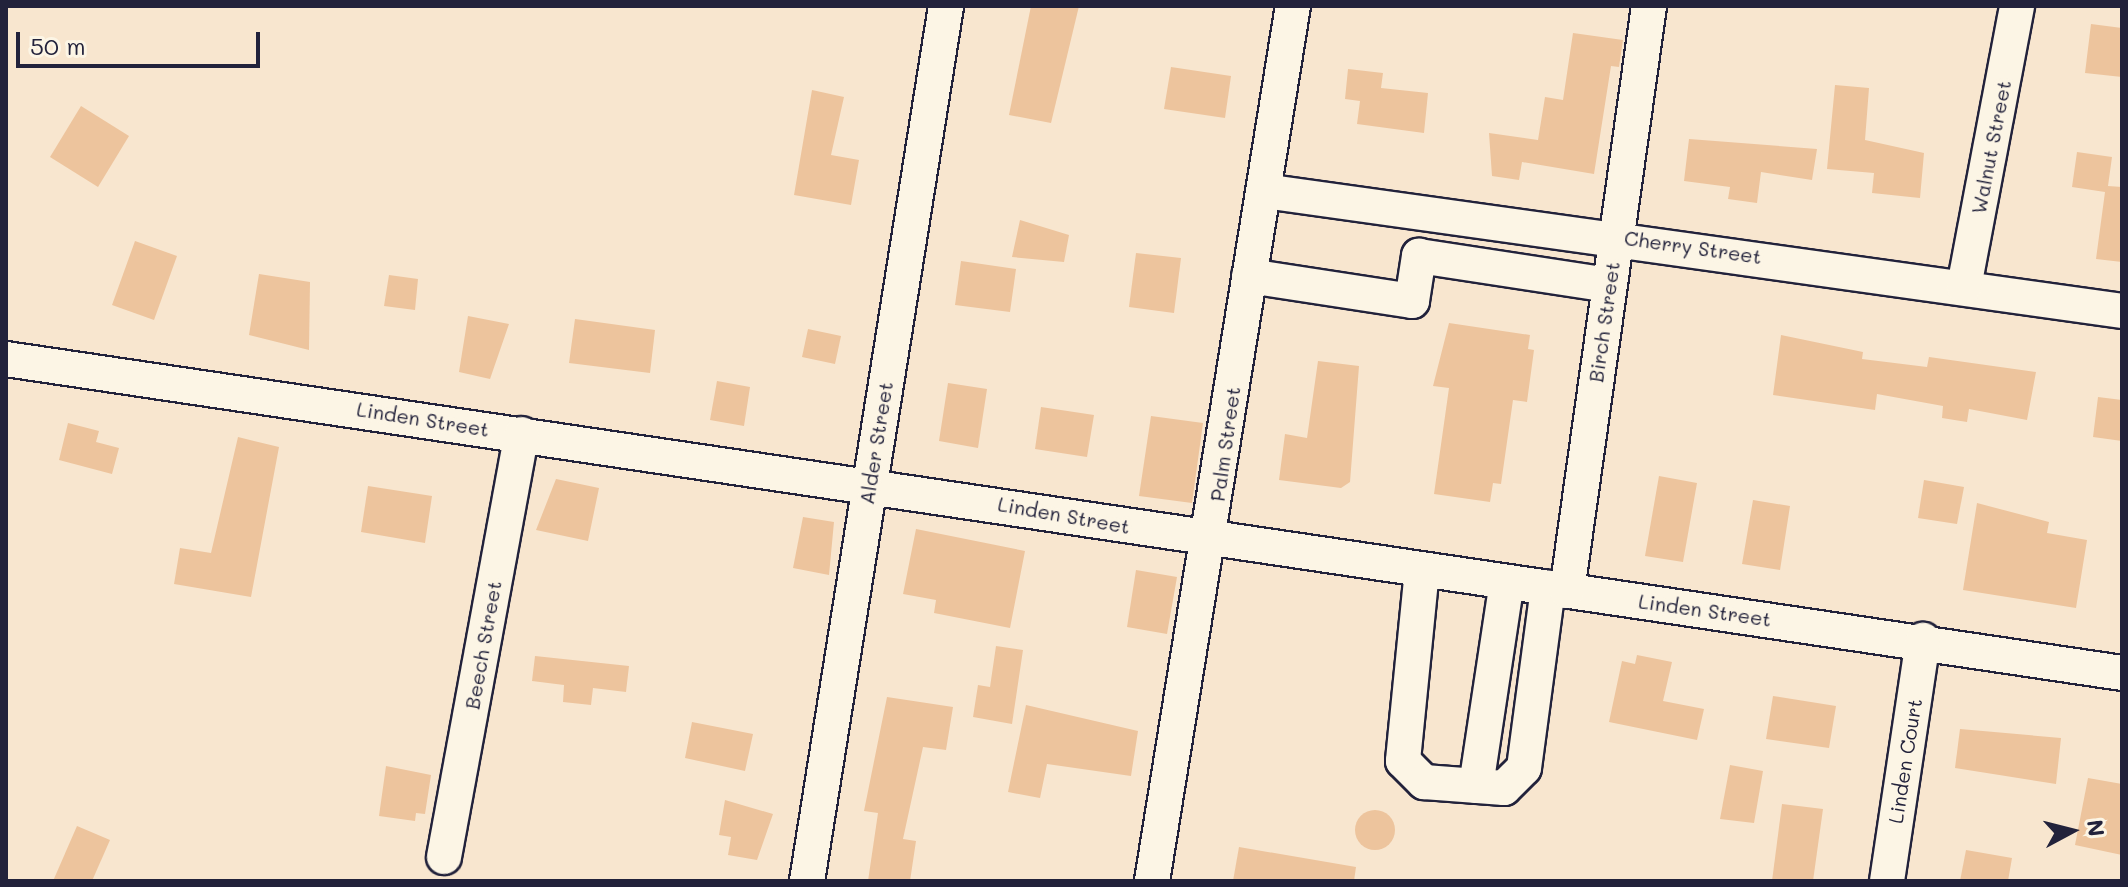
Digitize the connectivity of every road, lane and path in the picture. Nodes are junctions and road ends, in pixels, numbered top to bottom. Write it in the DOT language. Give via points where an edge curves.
graph roads {
  1 [pos="946,6"];
  2 [pos="1293,6"];
  3 [pos="1649,6"];
  4 [pos="2017,6"];
  5 [pos="1264,191"];
  6 [pos="1616,236"];
  7 [pos="1249,276"];
  8 [pos="1609,285"];
  9 [pos="1964,287"];
  10 [pos="2122,311"];
  11 [pos="6,359"];
  12 [pos="522,434"];
  13 [pos="870,482"];
  14 [pos="1212,540"];
  15 [pos="1422,570"];
  16 [pos="1507,582"];
  17 [pos="1558,589"];
  18 [pos="1923,640"];
  19 [pos="2122,673"];
  20 [pos="1476,786"];
  21 [pos="444,857"];
  22 [pos="807,881"];
  23 [pos="1152,881"];
  24 [pos="1887,881"];
  1 -- 13 [label="street, Alder Street"];
  2 -- 5 [label="street, Palm Street"];
  3 -- 6 [label="street, Birch Street"];
  4 -- 9 [label="street, Walnut Street"];
  5 -- 6 [label="street, Cherry Street"];
  5 -- 7 [label="street, Palm Street"];
  6 -- 8 [label="street, Birch Street"];
  6 -- 9 [label="street, Cherry Street"];
  7 -- 8 [label="street" via="1412,301 1419,256"];
  7 -- 14 [label="street, Palm Street"];
  8 -- 17 [label="street, Birch Street"];
  9 -- 10 [label="street, Cherry Street"];
  11 -- 12 [label="street, Linden Street"];
  12 -- 13 [label="street, Linden Street"];
  12 -- 21 [label="street, Beech Street"];
  13 -- 14 [label="street, Linden Street"];
  13 -- 22 [label="street, Alder Street"];
  14 -- 15 [label="street, Linden Street"];
  14 -- 23 [label="street, Palm Street"];
  15 -- 16 [label="street, Linden Street"];
  15 -- 20 [label="street, Birch Street" via="1403,761 1424,782"];
  16 -- 17 [label="street, Linden Street"];
  16 -- 20 [label="street"];
  17 -- 18 [label="street, Linden Street"];
  17 -- 20 [label="street, Birch Street" via="1524,768 1504,788"];
  18 -- 19 [label="street, Linden Street"];
  18 -- 24 [label="street, Linden Court"];
}
